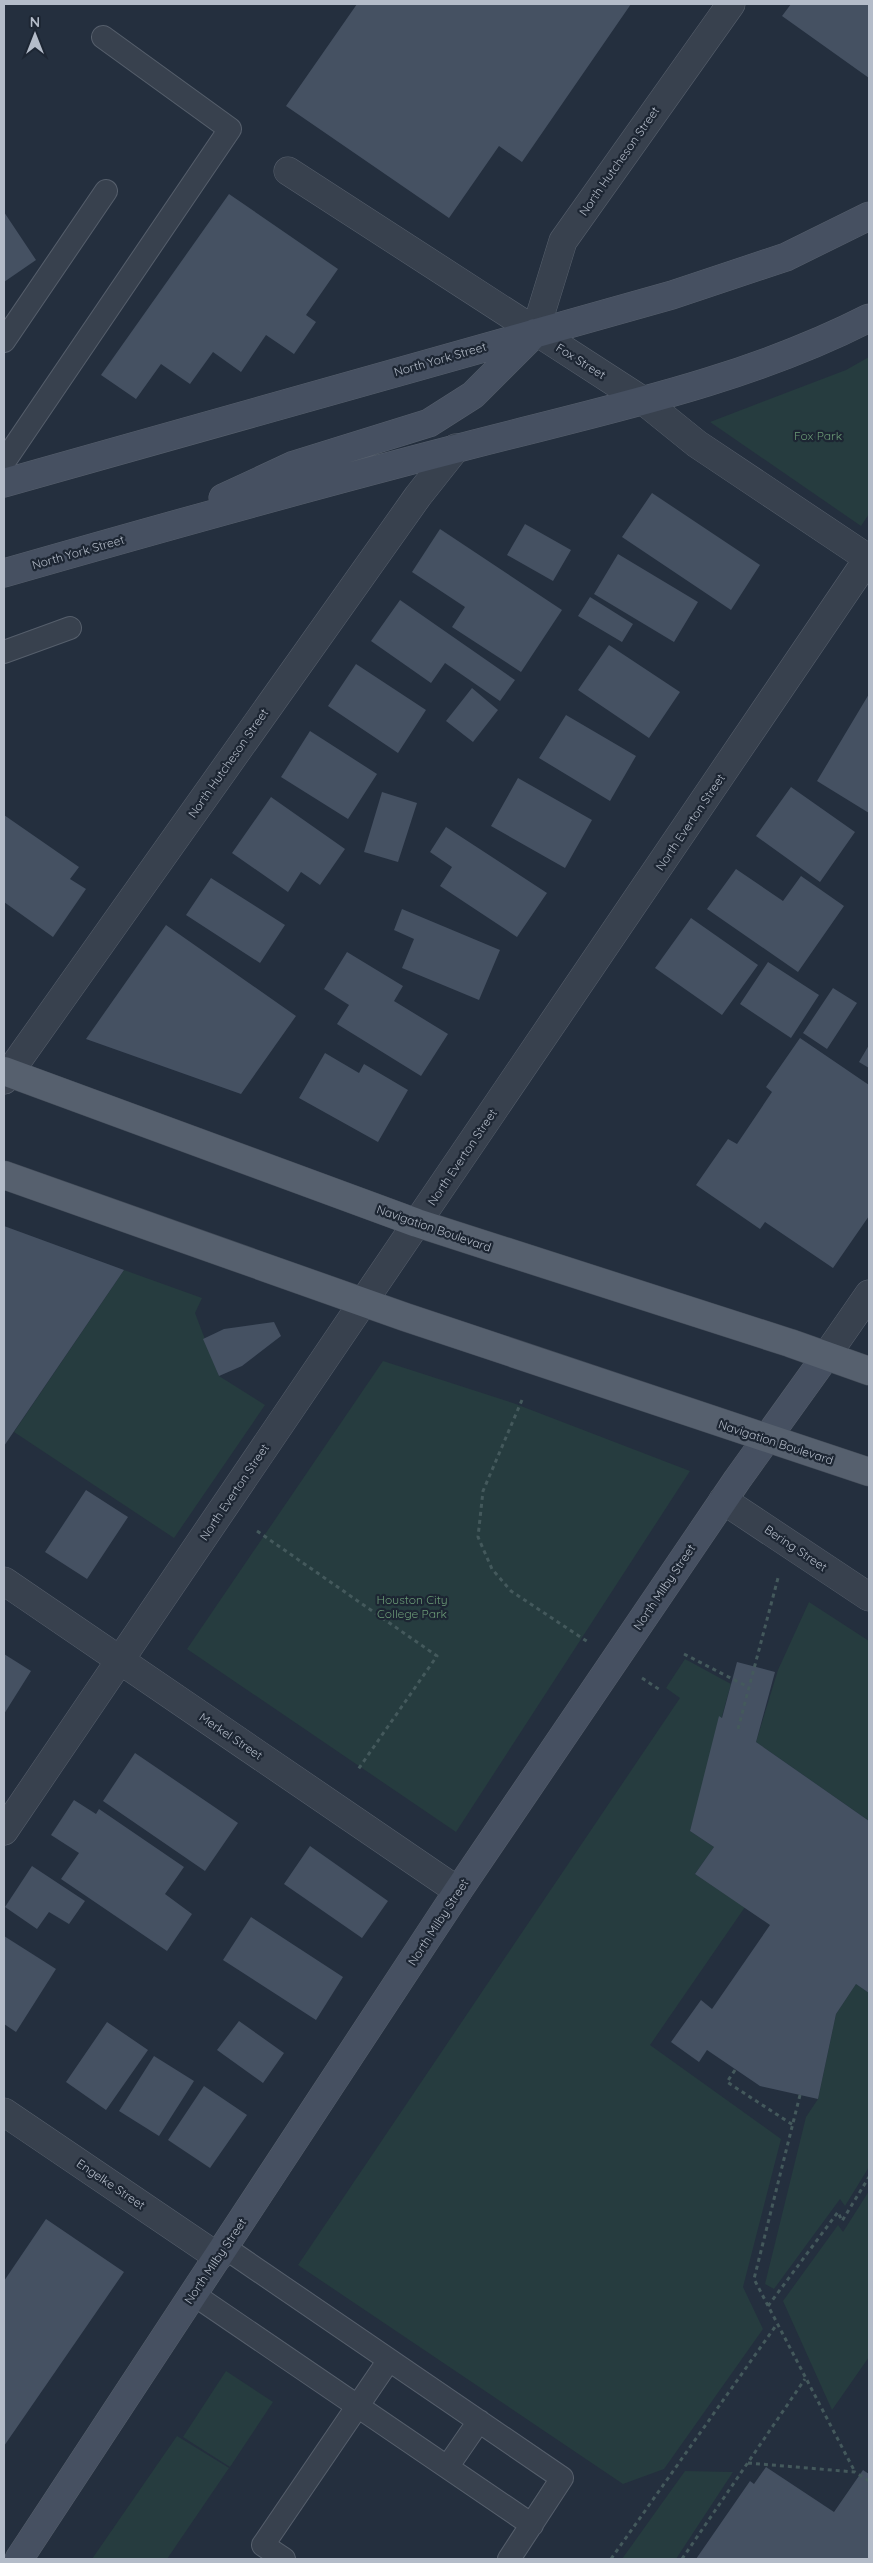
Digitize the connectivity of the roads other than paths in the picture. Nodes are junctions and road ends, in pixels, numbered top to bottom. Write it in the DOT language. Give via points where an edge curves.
graph roads {
  1 [pos="730,4"];
  2 [pos="103,37"];
  3 [pos="288,171"];
  4 [pos="106,191"];
  5 [pos="869,216"];
  6 [pos="869,318"];
  7 [pos="535,332"];
  8 [pos="4,340"];
  9 [pos="645,402"];
  10 [pos="456,448"];
  11 [pos="4,462"];
  12 [pos="4,483"];
  13 [pos="148,531"];
  14 [pos="869,558"];
  15 [pos="4,573"];
  16 [pos="70,628"];
  17 [pos="4,652"];
  18 [pos="5,1075"];
  19 [pos="4,1175"];
  20 [pos="417,1223"];
  21 [pos="869,1294"];
  22 [pos="363,1303"];
  23 [pos="826,1356"];
  24 [pos="869,1371"];
  25 [pos="765,1438"];
  26 [pos="869,1472"];
  27 [pos="724,1500"];
  28 [pos="4,1581"];
  29 [pos="869,1597"];
  30 [pos="120,1659"];
  31 [pos="4,1831"];
  32 [pos="458,1891"];
  33 [pos="4,2112"];
  34 [pos="221,2252"];
  35 [pos="193,2294"];
  36 [pos="389,2360"];
  37 [pos="358,2406"];
  38 [pos="479,2421"];
  39 [pos="448,2466"];
  40 [pos="532,2526"];
  41 [pos="18,2559"];
  42 [pos="284,2559"];
  43 [pos="509,2559"];
  1 -- 7 [label="street, North Hutcheson Street" via="563,241"];
  2 -- 11 [label="lane" via="230,129"];
  3 -- 7 [label="street, Fox Street"];
  4 -- 8 [label="lane"];
  5 -- 7 [label="main road, North York Street" via="786,257 672,296"];
  6 -- 9 [label="main road, North York Street" via="821,342"];
  7 -- 9 [label="street, Fox Street"];
  7 -- 12 [label="main road, North York Street"];
  7 -- 13 [label="main road" via="473,395 429,423 294,465"];
  9 -- 10 [label="main road, North York Street"];
  9 -- 14 [label="street, Fox Street" via="697,444"];
  10 -- 13 [label="main road, North York Street"];
  10 -- 18 [label="street, North Hutcheson Street" via="418,496"];
  13 -- 15 [label="main road, North York Street"];
  14 -- 20 [label="street, North Everton Street"];
  16 -- 17 [label="lane"];
  18 -- 20 [label="main road, Navigation Boulevard"];
  19 -- 22 [label="main road, Navigation Boulevard"];
  20 -- 22 [label="street, North Everton Street"];
  20 -- 23 [label="main road, Navigation Boulevard"];
  21 -- 23 [label="street, North Milby Street"];
  22 -- 25 [label="main road, Navigation Boulevard"];
  22 -- 30 [label="street, North Everton Street"];
  23 -- 24 [label="main road, Navigation Boulevard"];
  23 -- 25 [label="main road, North Milby Street"];
  25 -- 26 [label="main road, Navigation Boulevard"];
  25 -- 27 [label="main road, North Milby Street"];
  27 -- 29 [label="street, Bering Street"];
  27 -- 32 [label="main road, North Milby Street"];
  28 -- 30 [label="street, Merkel Street"];
  30 -- 31 [label="street, North Everton Street"];
  30 -- 32 [label="street, Merkel Street"];
  32 -- 34 [label="main road, North Milby Street"];
  33 -- 34 [label="street, Engelke Street"];
  34 -- 35 [label="main road, North Milby Street"];
  34 -- 36 [label="lane"];
  35 -- 37 [label="lane"];
  35 -- 41 [label="main road, North Milby Street"];
  36 -- 37 [label="lane"];
  36 -- 38 [label="lane"];
  37 -- 39 [label="lane"];
  37 -- 42 [label="lane" via="263,2545"];
  38 -- 39 [label="lane"];
  38 -- 40 [label="lane" via="562,2478"];
  39 -- 40 [label="lane"];
  40 -- 43 [label="lane"];
}
